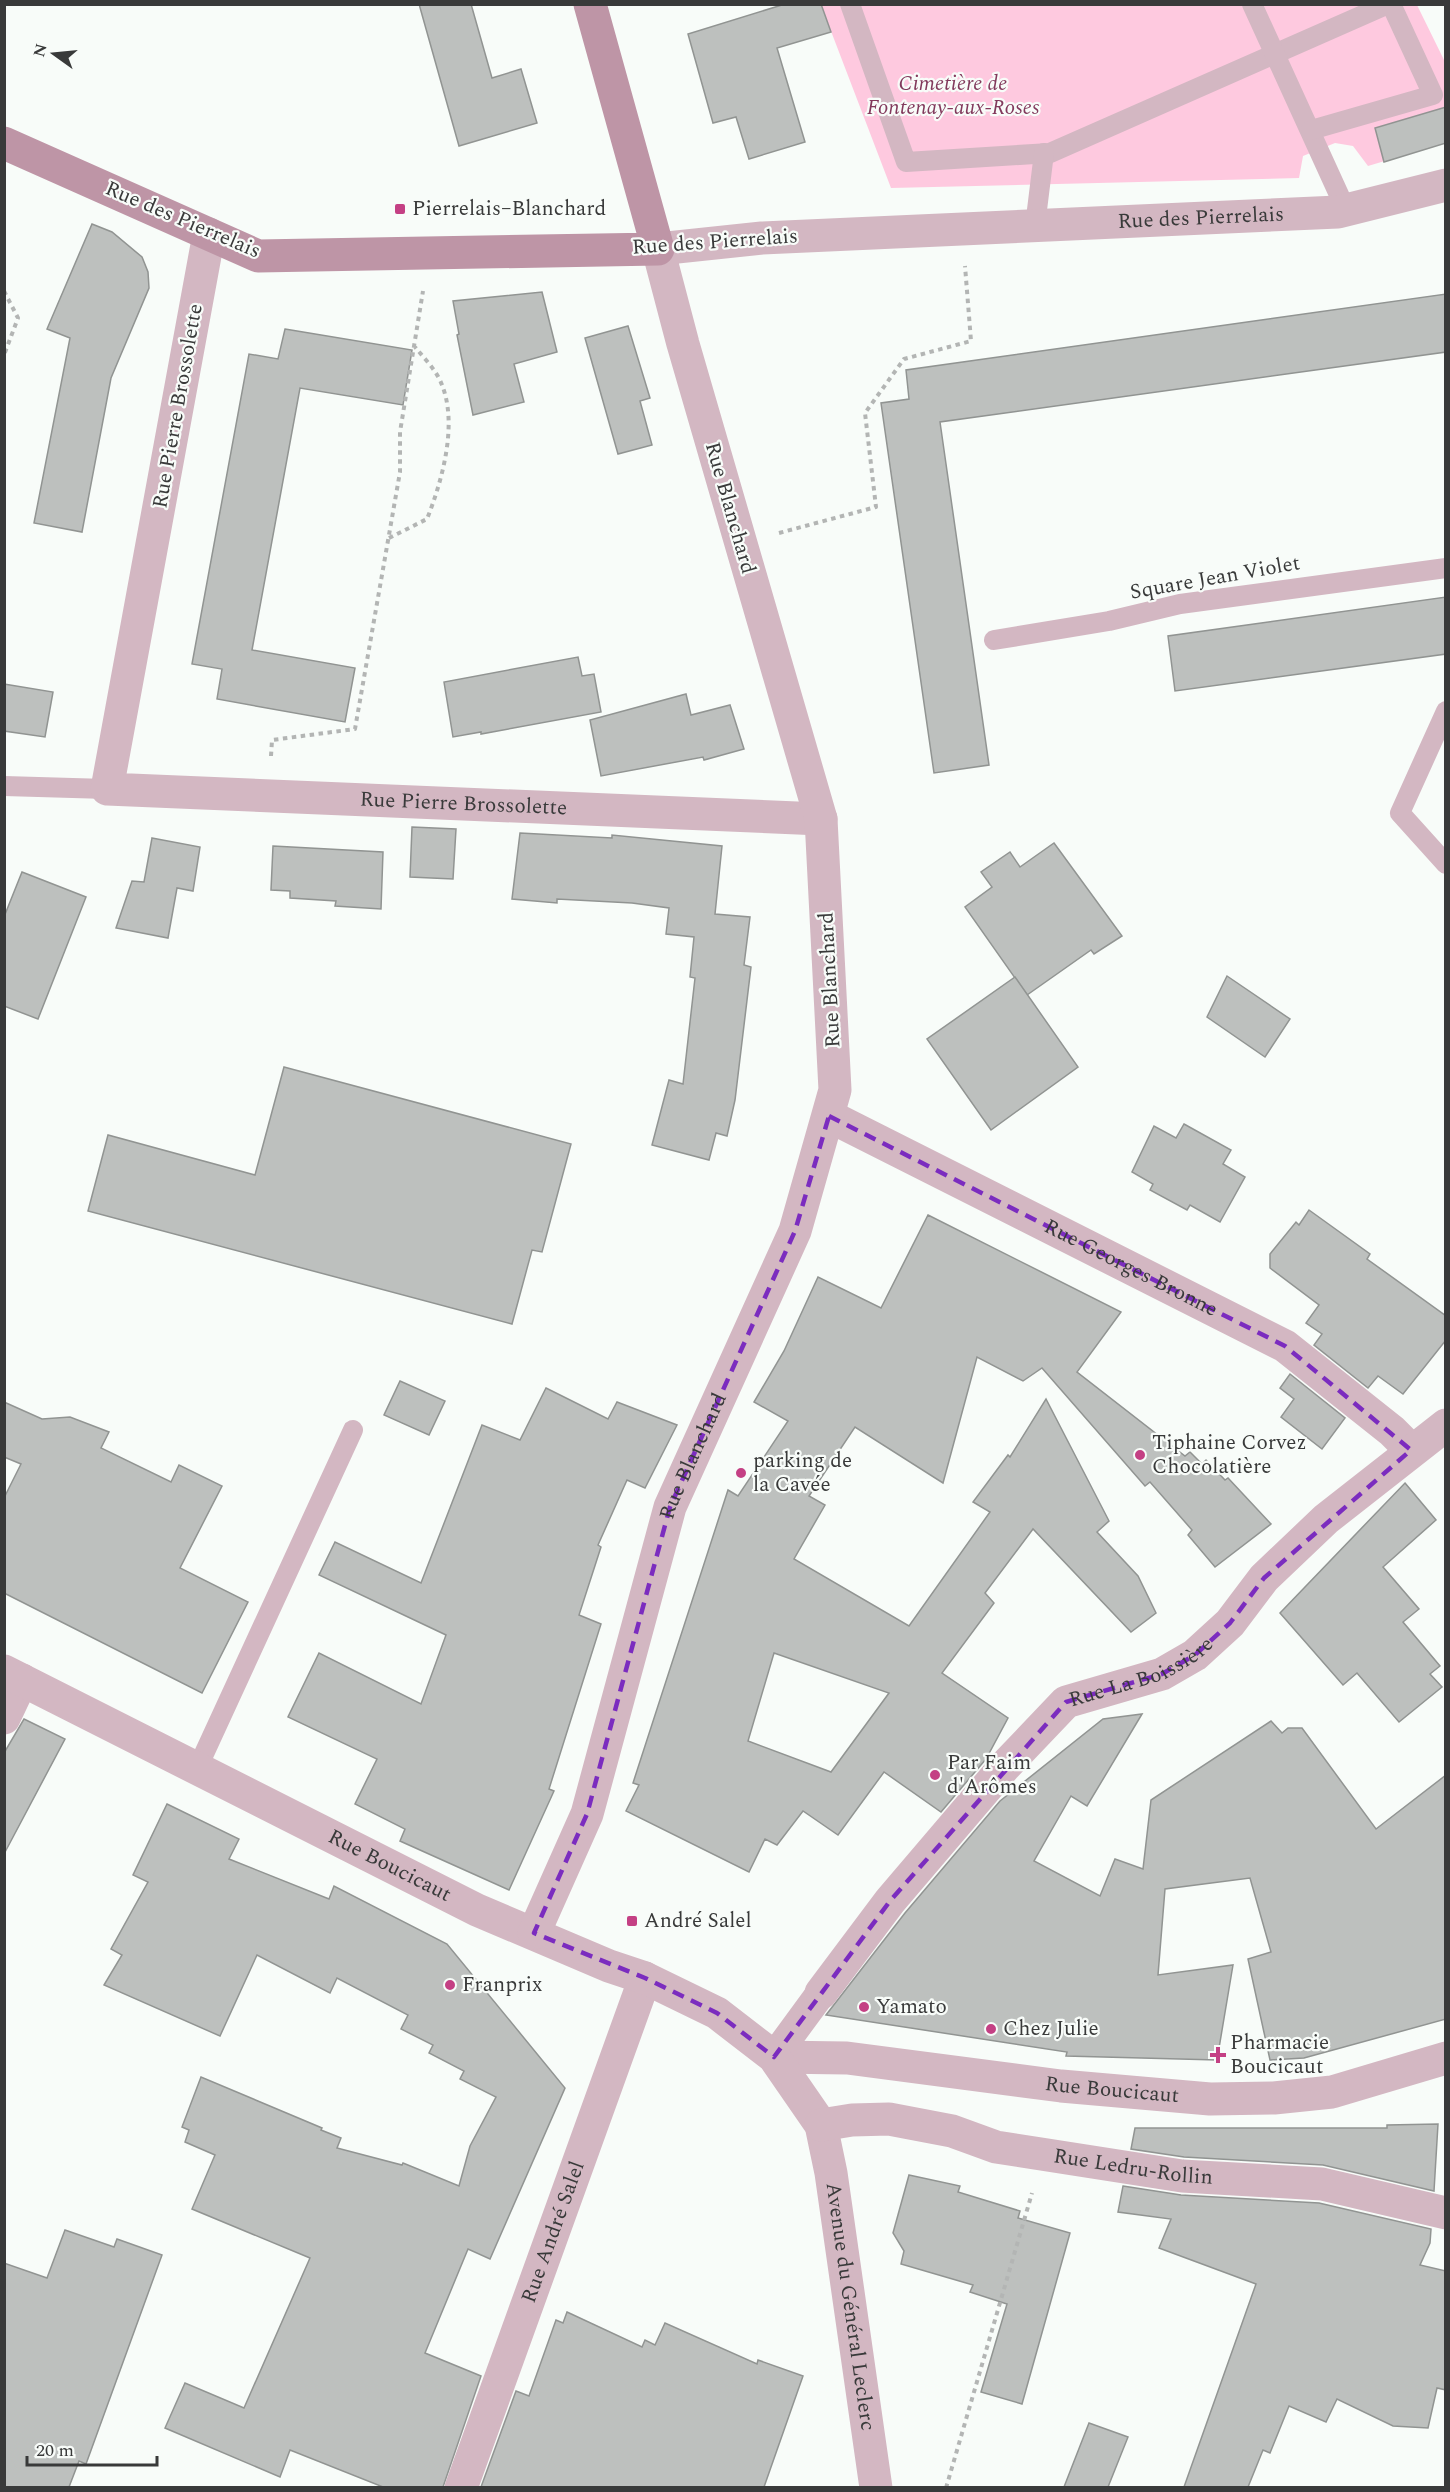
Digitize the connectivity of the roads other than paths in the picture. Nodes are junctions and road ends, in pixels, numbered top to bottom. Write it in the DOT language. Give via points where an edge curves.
graph roads {
  1 [pos="590,4"];
  2 [pos="850,4"];
  3 [pos="1252,4"];
  4 [pos="1390,4"];
  5 [pos="1275,54"];
  6 [pos="1311,130"];
  7 [pos="4,143"];
  8 [pos="1044,153"];
  9 [pos="1446,185"];
  10 [pos="1346,210"];
  11 [pos="1035,226"];
  12 [pos="209,234"];
  13 [pos="658,249"];
  14 [pos="1446,568"];
  15 [pos="993,640"];
  16 [pos="1446,711"];
  17 [pos="4,786"];
  18 [pos="107,789"];
  19 [pos="821,819"];
  20 [pos="1446,864"];
  21 [pos="829,1116"];
  22 [pos="1446,1425"];
  23 [pos="353,1430"];
  24 [pos="1411,1450"];
  25 [pos="13,1675"];
  26 [pos="4,1718"];
  27 [pos="197,1770"];
  28 [pos="534,1933"];
  29 [pos="645,1978"];
  30 [pos="821,1993"];
  31 [pos="774,2057"];
  32 [pos="1446,2058"];
  33 [pos="821,2126"];
  34 [pos="1446,2213"];
  35 [pos="461,2487"];
  36 [pos="876,2487"];
  1 -- 13 [label="main road, Rue Blanchard"];
  2 -- 8 [label="lane" via="906,162"];
  3 -- 5 [label="lane"];
  4 -- 5 [label="lane"];
  4 -- 6 [label="lane" via="1433,95"];
  5 -- 6 [label="lane"];
  5 -- 8 [label="lane"];
  6 -- 10 [label="lane"];
  7 -- 12 [label="main road, Rue des Pierrelais"];
  8 -- 11 [label="lane"];
  9 -- 10 [label="street, Rue des Pierrelais"];
  10 -- 11 [label="street, Rue des Pierrelais"];
  11 -- 13 [label="street, Rue des Pierrelais" via="762,238"];
  12 -- 13 [label="main road, Rue des Pierrelais" via="258,256"];
  12 -- 18 [label="street, Rue Pierre Brossolette"];
  13 -- 19 [label="street, Rue Blanchard"];
  14 -- 15 [label="lane, Square Jean Violet" via="1180,603 1109,621"];
  16 -- 20 [label="lane" via="1400,813"];
  17 -- 18 [label="lane, Rue Pierre Brossolette"];
  18 -- 19 [label="street, Rue Pierre Brossolette"];
  19 -- 21 [label="street, Rue Blanchard" via="836,1090"];
  21 -- 24 [label="street, Rue Georges Bronne" via="1285,1346"];
  21 -- 28 [label="street, Rue Blanchard" via="795,1231 670,1507 587,1814"];
  22 -- 24 [label="street, Rue La Boissière"];
  23 -- 27 [label="lane"];
  24 -- 30 [label="street, Rue La Boissière" via="1326,1519 1264,1578 1230,1623 1195,1655 1162,1674 1066,1702 1005,1766 890,1901"];
  25 -- 26 [label="street"];
  25 -- 27 [label="street, Rue Boucicaut"];
  27 -- 28 [label="street, Rue Boucicaut" via="477,1910"];
  28 -- 29 [label="street, Rue Boucicaut"];
  29 -- 31 [label="street, Rue Boucicaut" via="717,2013"];
  29 -- 35 [label="street, Rue André Salel"];
  30 -- 31 [label="street, Rue La Boissière"];
  31 -- 32 [label="street, Rue Boucicaut" via="847,2058 1061,2086 1210,2099 1332,2092"];
  31 -- 33 [label="street, Rue Boucicaut"];
  33 -- 34 [label="street, Rue Ledru-Rollin" via="890,2119 952,2131 996,2147 1182,2176 1322,2184"];
  33 -- 36 [label="street, Avenue du Général Leclerc"];
}
